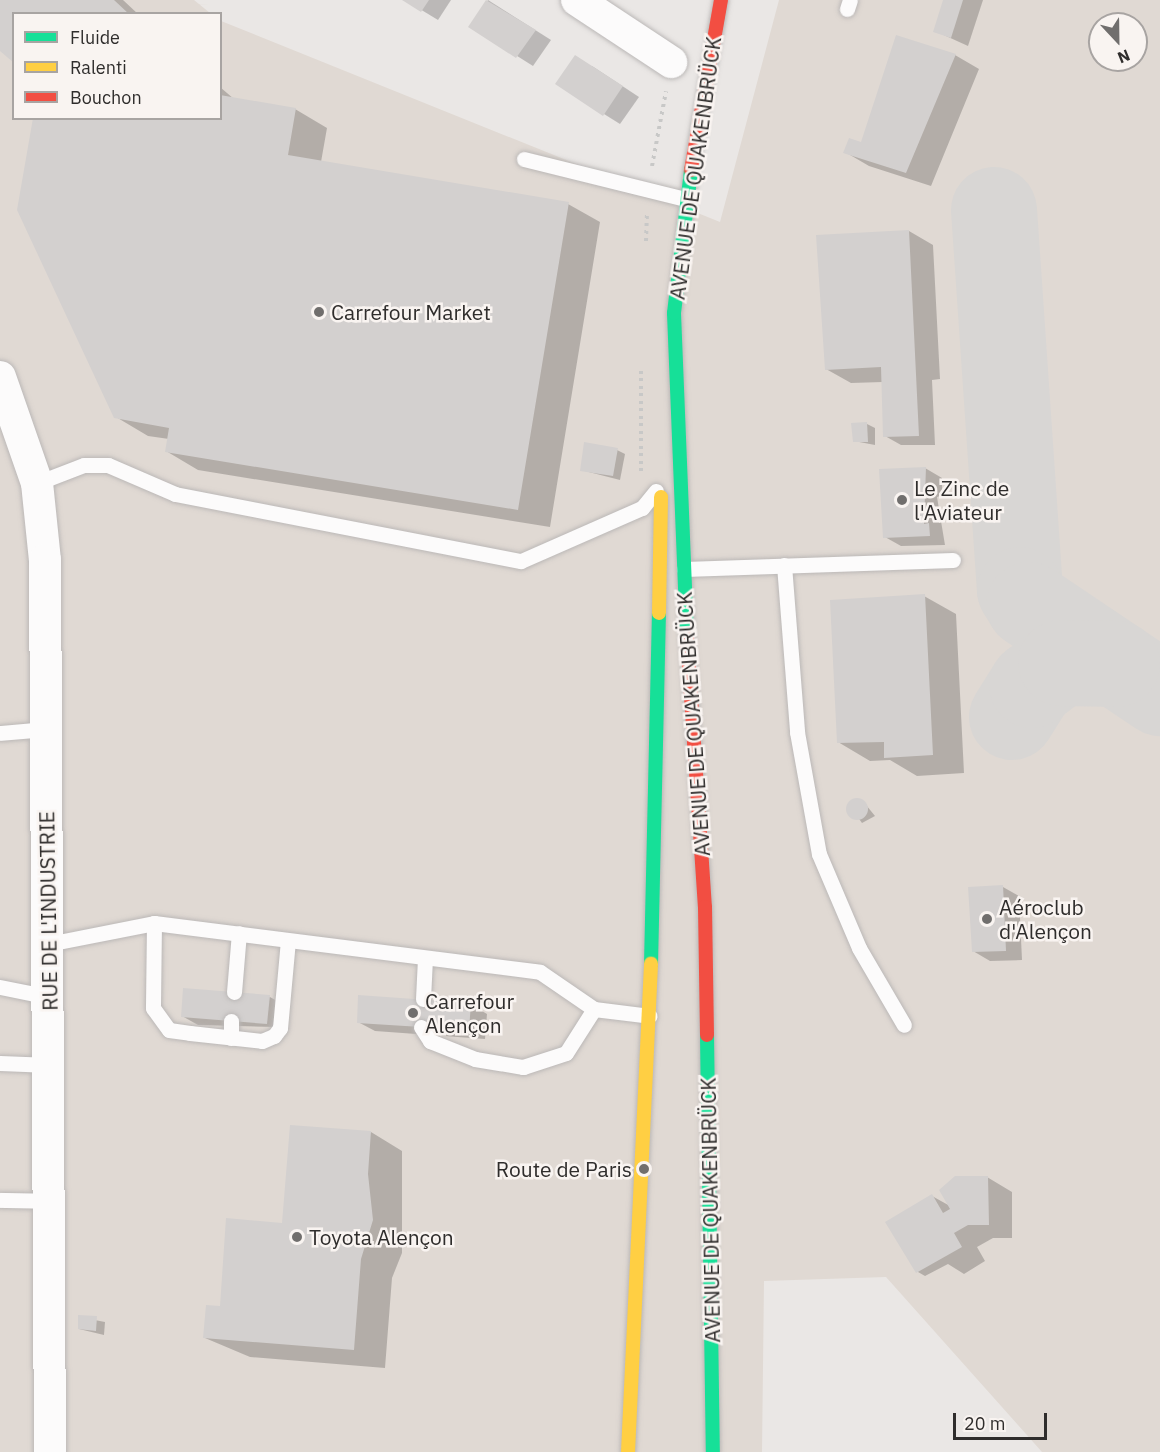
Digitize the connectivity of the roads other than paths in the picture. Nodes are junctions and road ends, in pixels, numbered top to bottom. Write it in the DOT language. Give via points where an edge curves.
graph roads {
  1 [pos="577,0"];
  2 [pos="722,0"];
  3 [pos="671,62"];
  4 [pos="524,159"];
  5 [pos="686,200"];
  6 [pos="674,313"];
  7 [pos="0,377"];
  8 [pos="662,474"];
  9 [pos="37,483"];
  10 [pos="953,560"];
  11 [pos="784,566"];
  12 [pos="684,569"];
  13 [pos="47,729"];
  14 [pos="0,733"];
  15 [pos="154,923"];
  16 [pos="239,933"];
  17 [pos="288,940"];
  18 [pos="48,944"];
  19 [pos="425,958"];
  20 [pos="0,987"];
  21 [pos="234,992"];
  22 [pos="49,997"];
  23 [pos="423,999"];
  24 [pos="594,1009"];
  25 [pos="650,1016"];
  26 [pos="231,1021"];
  27 [pos="904,1025"];
  28 [pos="421,1027"];
  29 [pos="231,1038"];
  30 [pos="0,1063"];
  31 [pos="50,1065"];
  32 [pos="0,1200"];
  33 [pos="51,1201"];
  34 [pos="50,1452"];
  35 [pos="628,1452"];
  36 [pos="713,1452"];
  1 -- 3 [label="street"];
  2 -- 5 [label="main road, AVENUE DE QUAKENBRÜCK"];
  4 -- 5 [label="lane"];
  5 -- 6 [label="main road, AVENUE DE QUAKENBRÜCK"];
  6 -- 8 [label="main road"];
  6 -- 12 [label="main road, AVENUE DE QUAKENBRÜCK"];
  7 -- 9 [label="street, RUE DE L'INDUSTRIE"];
  8 -- 9 [label="lane" via="642,508 521,561 175,494 108,465 84,465"];
  8 -- 25 [label="main road"];
  9 -- 13 [label="street, RUE DE L'INDUSTRIE" via="45,560"];
  10 -- 11 [label="lane"];
  11 -- 12 [label="lane"];
  11 -- 27 [label="lane" via="797,732 819,854 859,948"];
  12 -- 36 [label="main road, AVENUE DE QUAKENBRÜCK" via="705,907"];
  13 -- 14 [label="lane"];
  13 -- 18 [label="street, RUE DE L'INDUSTRIE"];
  15 -- 16 [label="lane"];
  15 -- 18 [label="lane"];
  15 -- 29 [label="lane" via="153,1008 159,1022 169,1030"];
  16 -- 17 [label="lane"];
  16 -- 21 [label="lane"];
  17 -- 19 [label="lane"];
  17 -- 29 [label="lane" via="280,1028 262,1041"];
  18 -- 22 [label="street, RUE DE L'INDUSTRIE"];
  19 -- 23 [label="lane"];
  19 -- 24 [label="lane" via="540,972"];
  20 -- 22 [label="lane"];
  22 -- 31 [label="street, RUE DE L'INDUSTRIE"];
  24 -- 25 [label="lane"];
  24 -- 28 [label="lane" via="566,1053 523,1067 475,1059 439,1045"];
  25 -- 35 [label="main road"];
  26 -- 29 [label="lane"];
  30 -- 31 [label="lane"];
  31 -- 33 [label="street, RUE DE L'INDUSTRIE"];
  32 -- 33 [label="lane"];
  33 -- 34 [label="street, RUE DE L'INDUSTRIE"];
}
